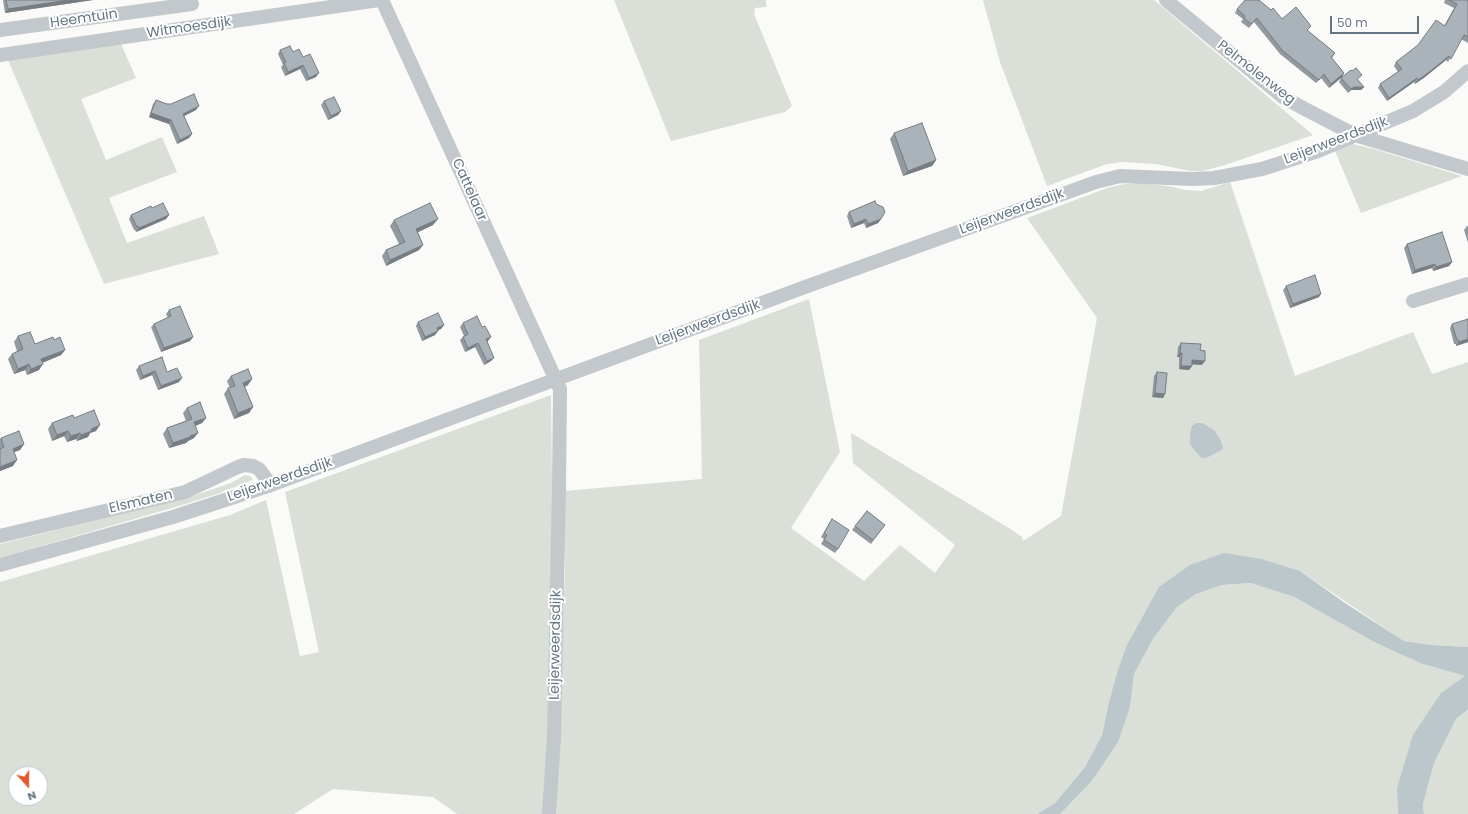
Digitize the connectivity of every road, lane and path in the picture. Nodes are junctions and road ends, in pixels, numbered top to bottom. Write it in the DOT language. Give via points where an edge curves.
graph roads {
  1 [pos="379,0"];
  2 [pos="382,0"];
  3 [pos="1166,0"];
  4 [pos="192,2"];
  5 [pos="195,27"];
  6 [pos="0,30"];
  7 [pos="0,55"];
  8 [pos="1468,71"];
  9 [pos="1355,135"];
  10 [pos="1468,169"];
  11 [pos="1468,284"];
  12 [pos="1413,301"];
  13 [pos="555,380"];
  14 [pos="271,485"];
  15 [pos="0,536"];
  16 [pos="0,565"];
  17 [pos="549,814"];
  1 -- 5 [label="street, Witmoesdijk"];
  2 -- 13 [label="street, Cattelaar"];
  3 -- 9 [label="street, Pelmolenweg" via="1283,97"];
  4 -- 5 [label="street"];
  4 -- 6 [label="street, Heemtuin"];
  5 -- 7 [label="street, Witmoesdijk"];
  8 -- 9 [label="street, Leijerweerdsdijk" via="1444,92 1418,108"];
  9 -- 10 [label="street, Pelmolenweg"];
  9 -- 13 [label="street, Leijerweerdsdijk" via="1283,163 1214,178 1120,176 1096,182"];
  11 -- 12 [label="street"];
  13 -- 14 [label="street, Leijerweerdsdijk"];
  13 -- 17 [label="street, Leijerweerdsdijk" via="560,389 559,486 554,737"];
  14 -- 15 [label="street, Elsmaten" via="259,469 244,465 184,492"];
  14 -- 16 [label="street, Leijerweerdsdijk" via="172,517"];
}
